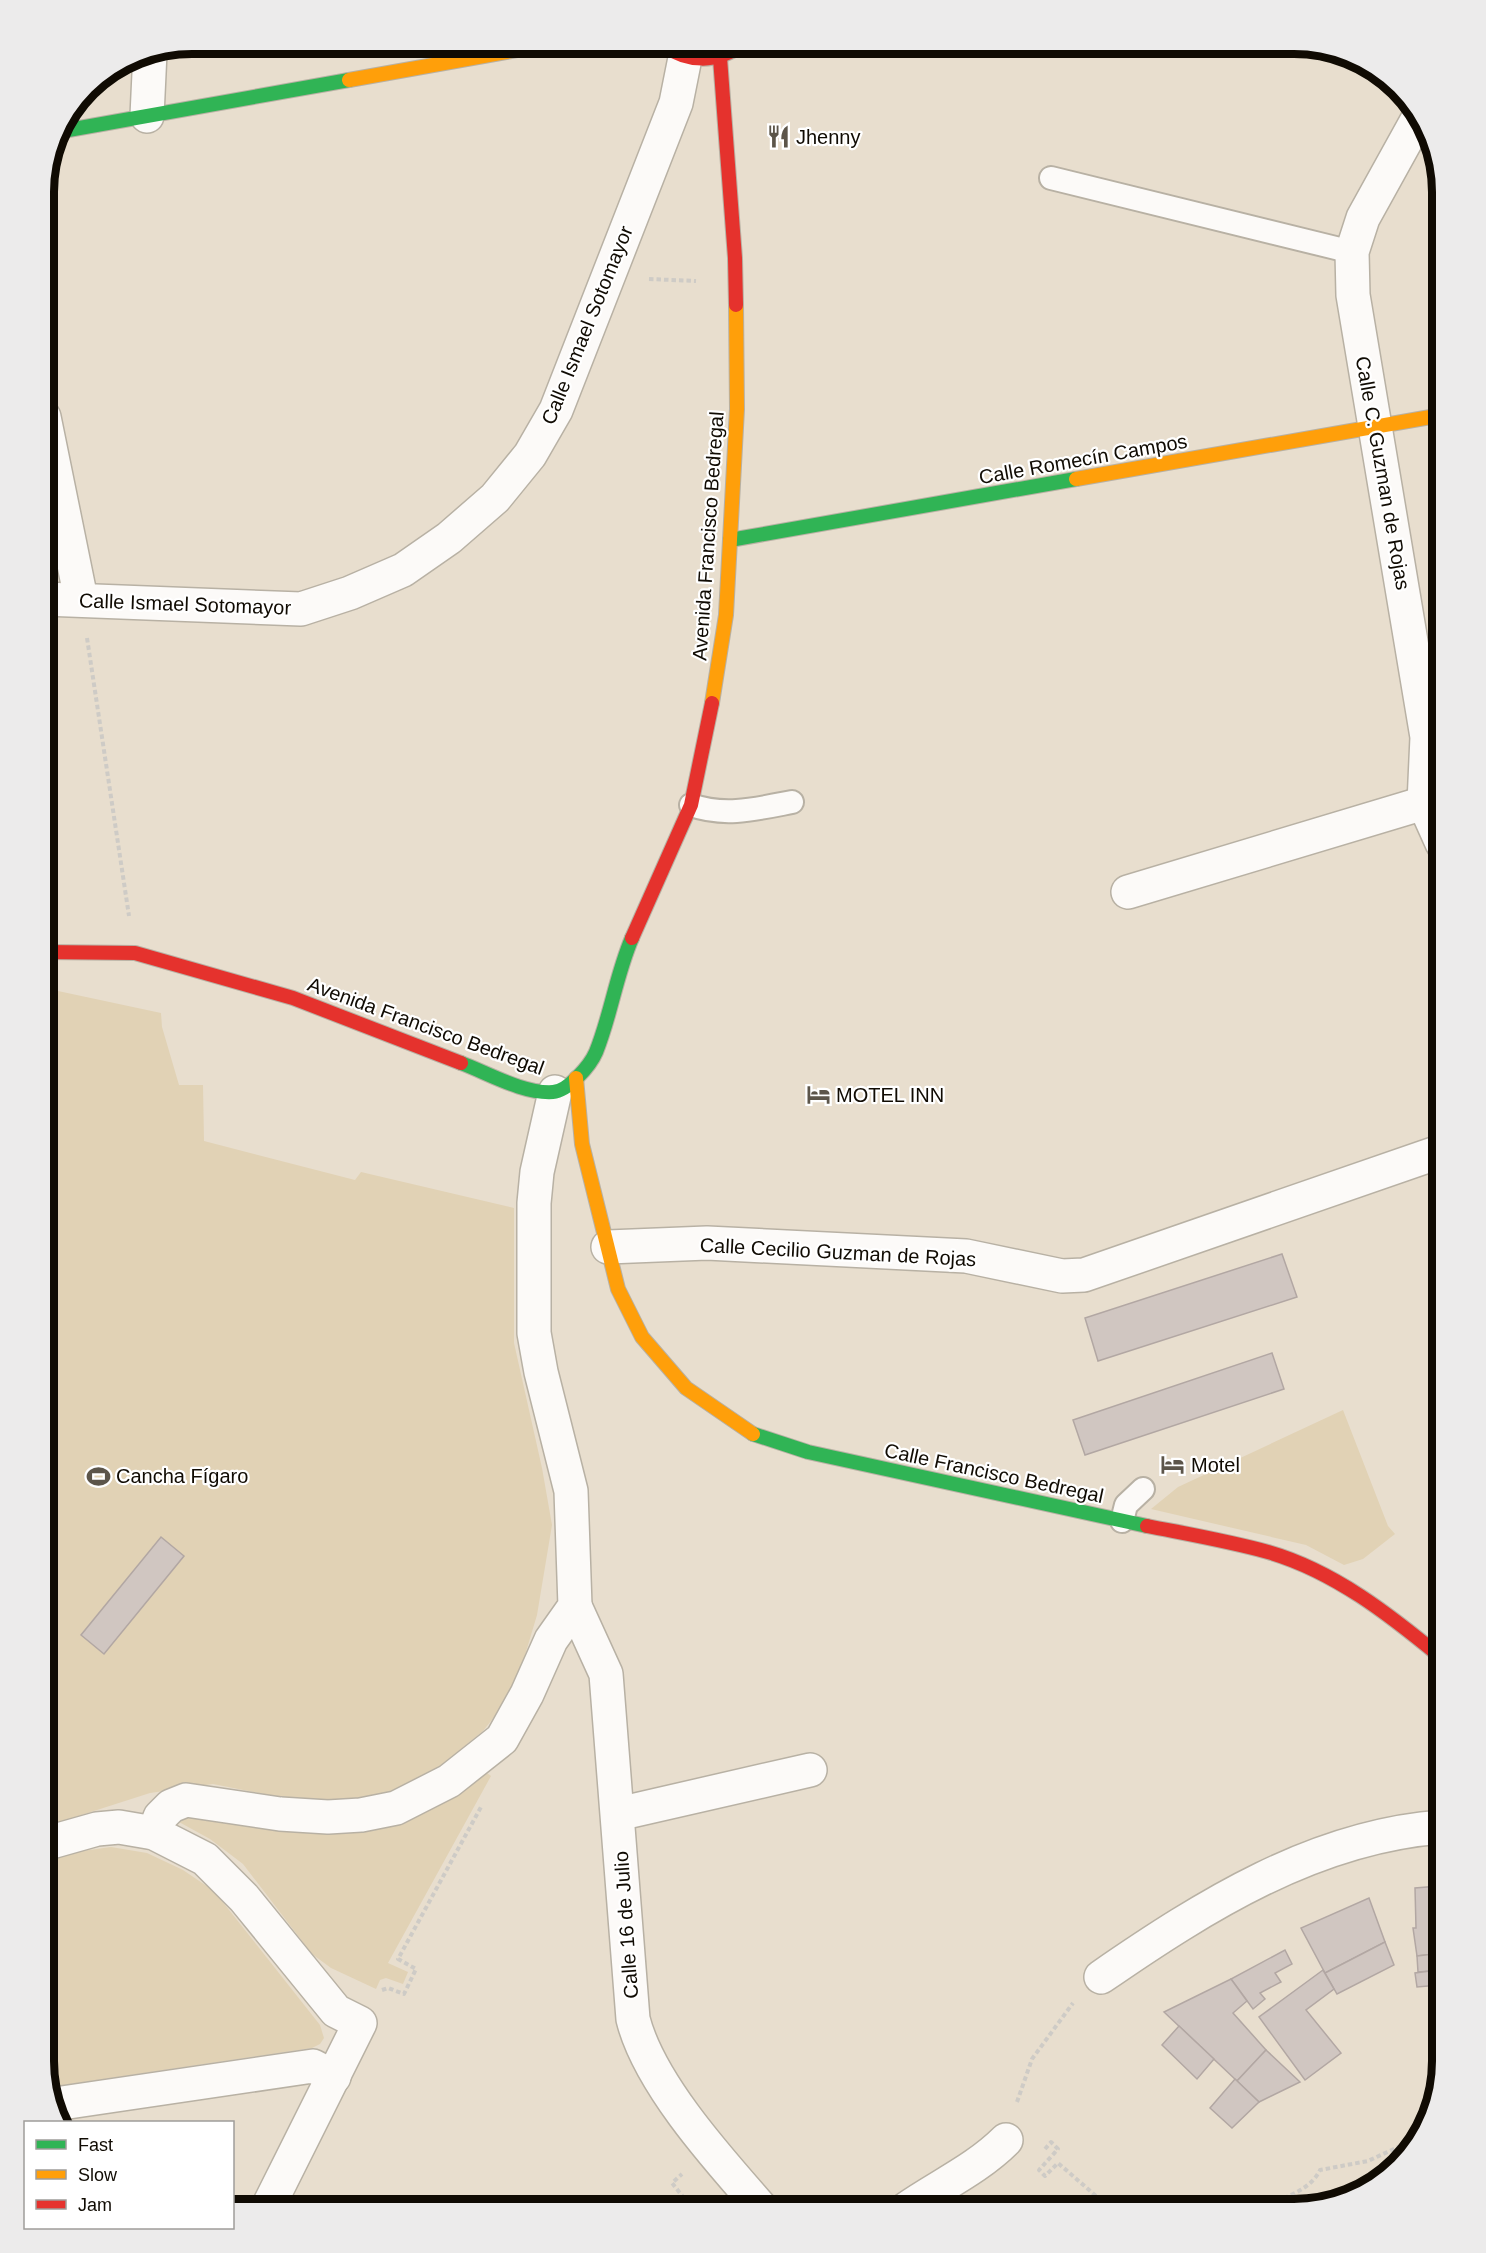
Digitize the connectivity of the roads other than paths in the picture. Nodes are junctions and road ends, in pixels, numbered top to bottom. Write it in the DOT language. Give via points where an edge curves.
graph roads {
  1 [pos="495,54"];
  2 [pos="673,54"];
  3 [pos="683,54"];
  4 [pos="729,54"];
  5 [pos="720,58"];
  6 [pos="150,61"];
  7 [pos="147,116"];
  8 [pos="1415,125"];
  9 [pos="69,130"];
  10 [pos="1051,178"];
  11 [pos="1352,252"];
  12 [pos="1432,418"];
  13 [pos="1375,427"];
  14 [pos="54,466"];
  15 [pos="730,540"];
  16 [pos="54,599"];
  17 [pos="81,599"];
  18 [pos="792,802"];
  19 [pos="1424,803"];
  20 [pos="691,805"];
  21 [pos="1432,820"];
  22 [pos="1128,892"];
  23 [pos="54,952"];
  24 [pos="566,1085"];
  25 [pos="1432,1154"];
  26 [pos="608,1247"];
  27 [pos="1143,1489"];
  28 [pos="1122,1521"];
  29 [pos="575,1606"];
  30 [pos="1432,1649"];
  31 [pos="810,1770"];
  32 [pos="618,1814"];
  33 [pos="1432,1828"];
  34 [pos="154,1833"];
  35 [pos="54,1841"];
  36 [pos="1101,1977"];
  37 [pos="334,2078"];
  38 [pos="61,2103"];
  39 [pos="1006,2140"];
  40 [pos="272,2199"];
  41 [pos="754,2199"];
  42 [pos="920,2199"];
  1 -- 7 [label="main road"];
  2 -- 17 [label="street, Calle Ismael Sotomayor" via="676,103 556,410 530,455 495,498 404,570 301,609"];
  3 -- 5 [label="main road" via="702,60"];
  4 -- 5 [label="main road"];
  5 -- 15 [label="main road, Avenida Francisco Bedregal" via="735,283 737,409"];
  6 -- 7 [label="street"];
  7 -- 9 [label="main road"];
  8 -- 11 [label="street, Calle C. Guzman de Rojas" via="1363,218"];
  10 -- 11 [label="lane"];
  11 -- 13 [label="street, Calle C. Guzman de Rojas" via="1353,295"];
  12 -- 13 [label="main road, Calle Romecín Campos"];
  13 -- 15 [label="main road, Calle Romecín Campos"];
  13 -- 19 [label="street, Calle C. Guzman de Rojas" via="1427,737"];
  14 -- 17 [label="street"];
  15 -- 20 [label="main road, Avenida Francisco Bedregal" via="726,615"];
  16 -- 17 [label="street, Calle Ismael Sotomayor"];
  18 -- 20 [label="lane" via="741,812 712,812"];
  19 -- 21 [label="street, Calle C. Guzman de Rojas"];
  19 -- 22 [label="street"];
  20 -- 24 [label="main road, Avenida Francisco Bedregal" via="623,959 595,1054"];
  23 -- 24 [label="main road, Avenida Francisco Bedregal" via="135,952 293,998 532,1090"];
  24 -- 26 [label="main road, Calle Francisco Bedregal"];
  24 -- 29 [label="street" via="537,1172 534,1333 572,1491"];
  25 -- 26 [label="street, Calle Cecilio Guzman de Rojas" via="1083,1275 1062,1276 966,1256 707,1243"];
  26 -- 28 [label="main road, Calle Francisco Bedregal" via="618,1289 642,1337 686,1388 750,1433 808,1452"];
  27 -- 28 [label="lane" via="1126,1505"];
  28 -- 30 [label="main road, Calle Francisco Bedregal" via="1268,1552 1300,1563 1387,1611"];
  29 -- 32 [label="street, Calle 16 de Julio" via="606,1674"];
  29 -- 34 [label="street" via="551,1640 502,1739 449,1781 396,1808 361,1815 280,1814 186,1800 166,1811"];
  31 -- 32 [label="street"];
  32 -- 41 [label="street, Calle 16 de Julio" via="637,2037 645,2057 681,2108"];
  33 -- 36 [label="street" via="1365,1840 1301,1860 1244,1887"];
  34 -- 35 [label="street" via="119,1827"];
  34 -- 37 [label="street" via="217,1869 336,2010 360,2023"];
  37 -- 38 [label="street" via="313,2066"];
  37 -- 40 [label="street"];
  39 -- 42 [label="street" via="987,2160"];
}
